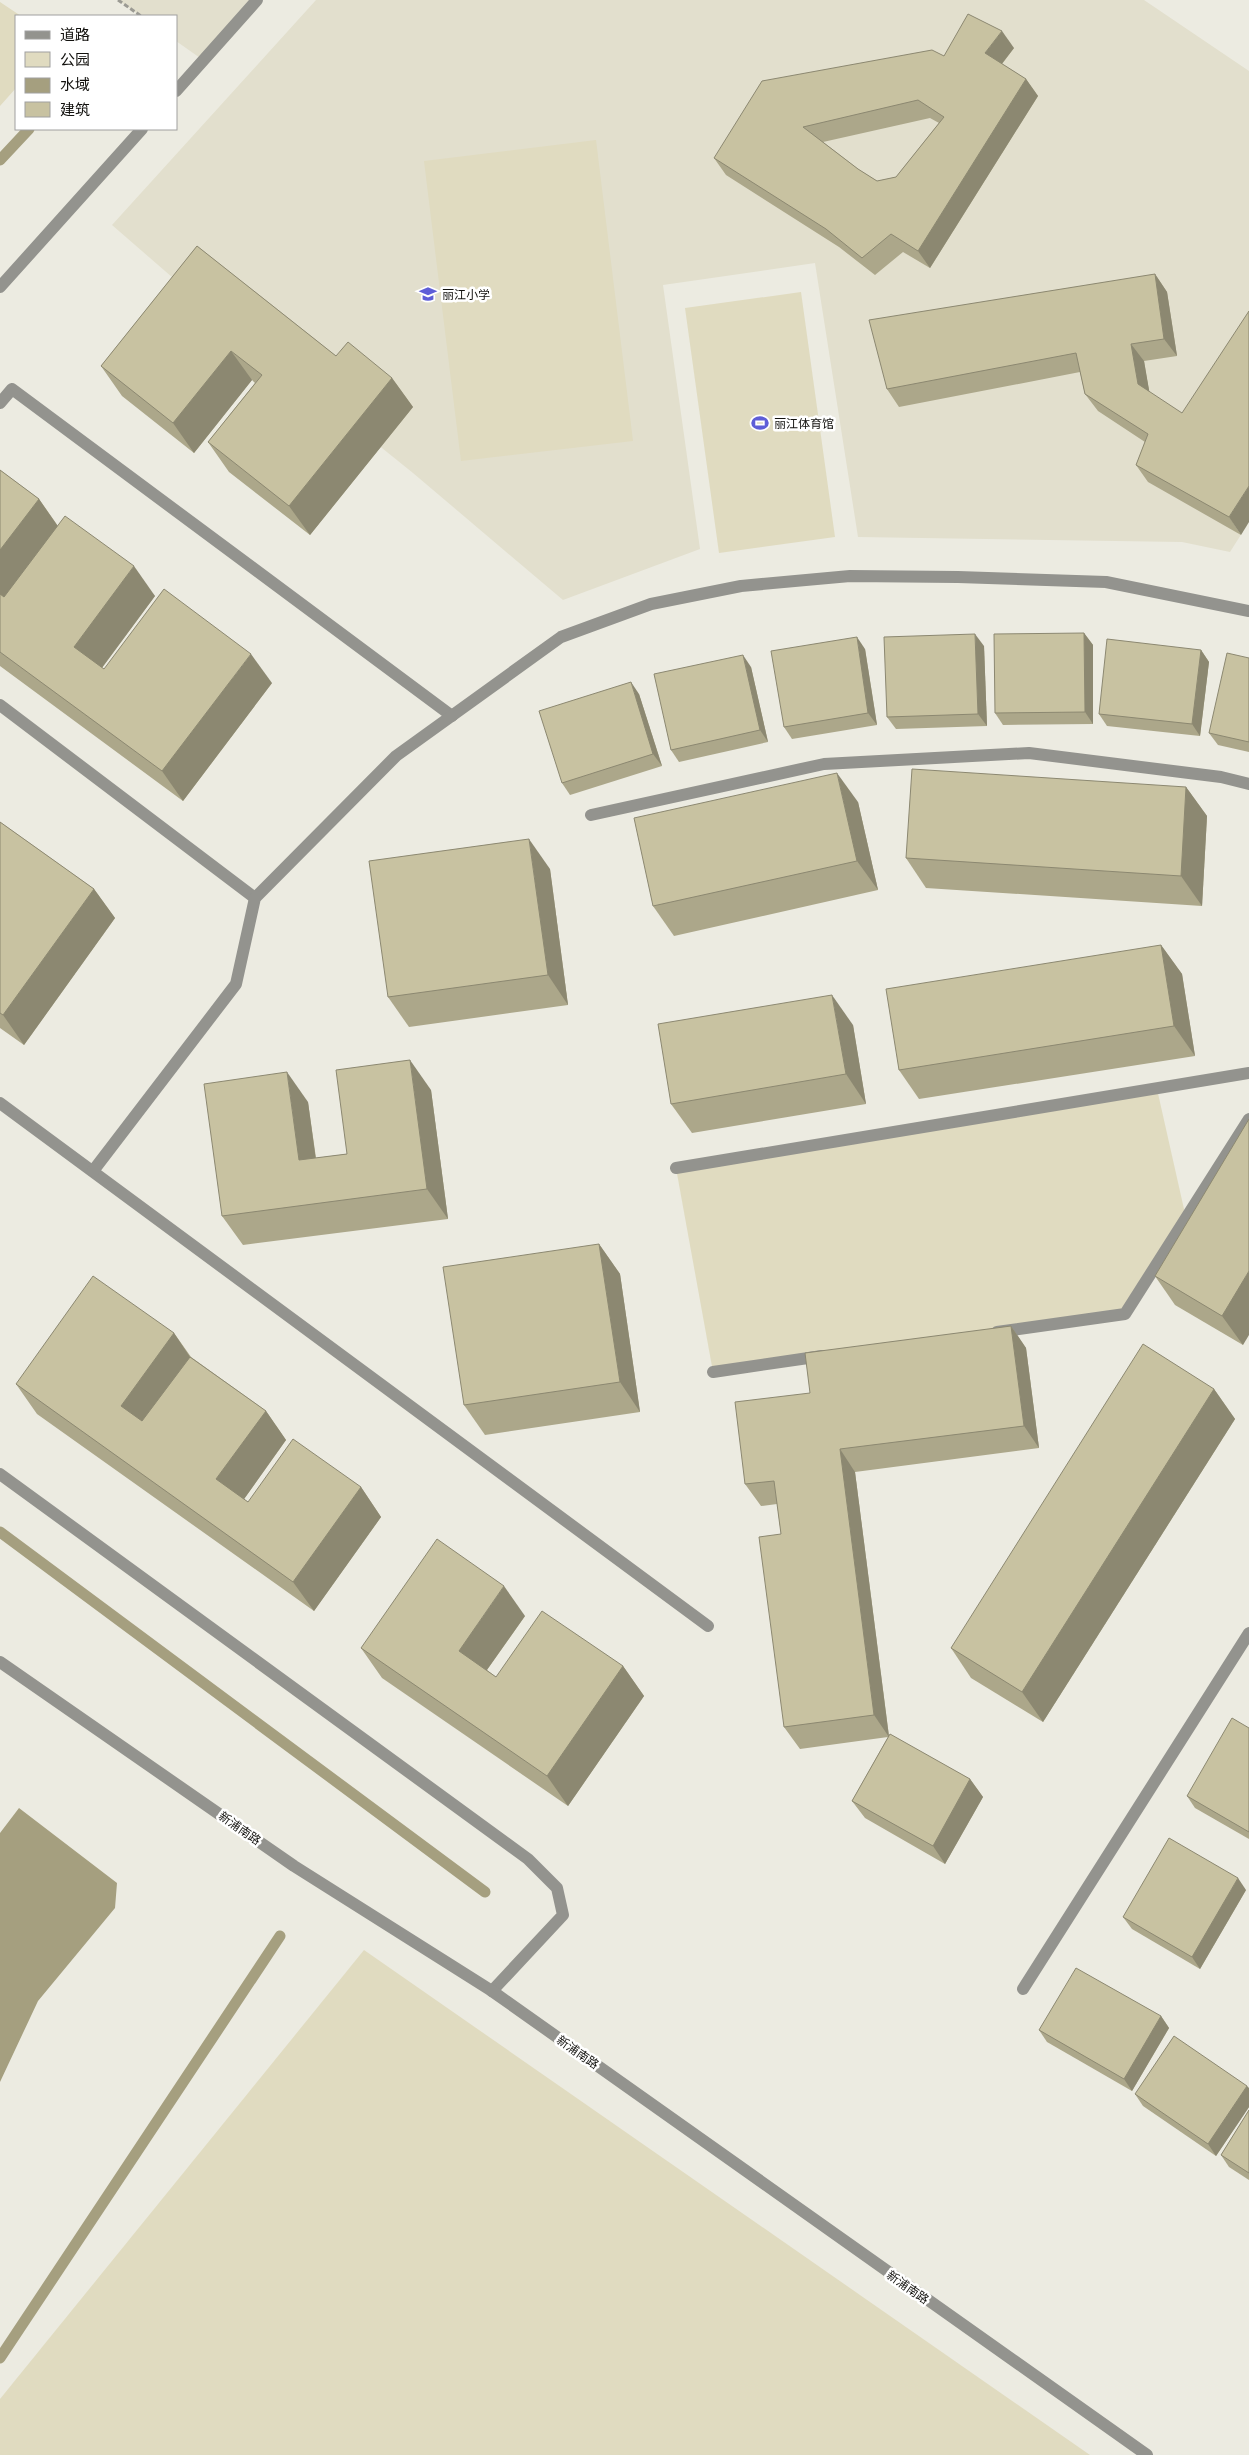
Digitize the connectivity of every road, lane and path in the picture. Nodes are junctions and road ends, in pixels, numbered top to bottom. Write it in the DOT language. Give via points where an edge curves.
graph roads {
  1 [pos="118,0"];
  2 [pos="258,0"];
  3 [pos="140,15"];
  4 [pos="178,88"];
  5 [pos="141,130"];
  6 [pos="0,287"];
  7 [pos="0,403"];
  8 [pos="1249,611"];
  9 [pos="0,705"];
  10 [pos="452,716"];
  11 [pos="1249,784"];
  12 [pos="591,815"];
  13 [pos="255,898"];
  14 [pos="1249,1073"];
  15 [pos="0,1103"];
  16 [pos="1249,1119"];
  17 [pos="676,1168"];
  18 [pos="93,1171"];
  19 [pos="988,1333"];
  20 [pos="831,1355"];
  21 [pos="713,1372"];
  22 [pos="0,1474"];
  23 [pos="708,1626"];
  24 [pos="1249,1633"];
  25 [pos="1244,1651"];
  26 [pos="0,1662"];
  27 [pos="1023,1988"];
  28 [pos="492,1991"];
  29 [pos="1147,2455"];
  1 -- 3 [label="path"];
  2 -- 4 [label="street"];
  5 -- 6 [label="street"];
  7 -- 10 [label="street" via="12,389"];
  8 -- 10 [label="street" via="1106,582 850,576 741,586 651,604 561,637"];
  9 -- 13 [label="street"];
  10 -- 13 [label="street" via="396,756"];
  11 -- 12 [label="street" via="1221,777 1029,753 824,764"];
  13 -- 18 [label="street" via="236,984"];
  14 -- 17 [label="street"];
  15 -- 18 [label="street"];
  16 -- 19 [label="street" via="1125,1314"];
  18 -- 23 [label="street"];
  20 -- 21 [label="street"];
  22 -- 28 [label="street" via="528,1858 557,1888 563,1915"];
  24 -- 25 [label="street"];
  25 -- 27 [label="street"];
  26 -- 28 [label="street, 新浦南路" via="294,1866"];
  28 -- 29 [label="street, 新浦南路"];
}
